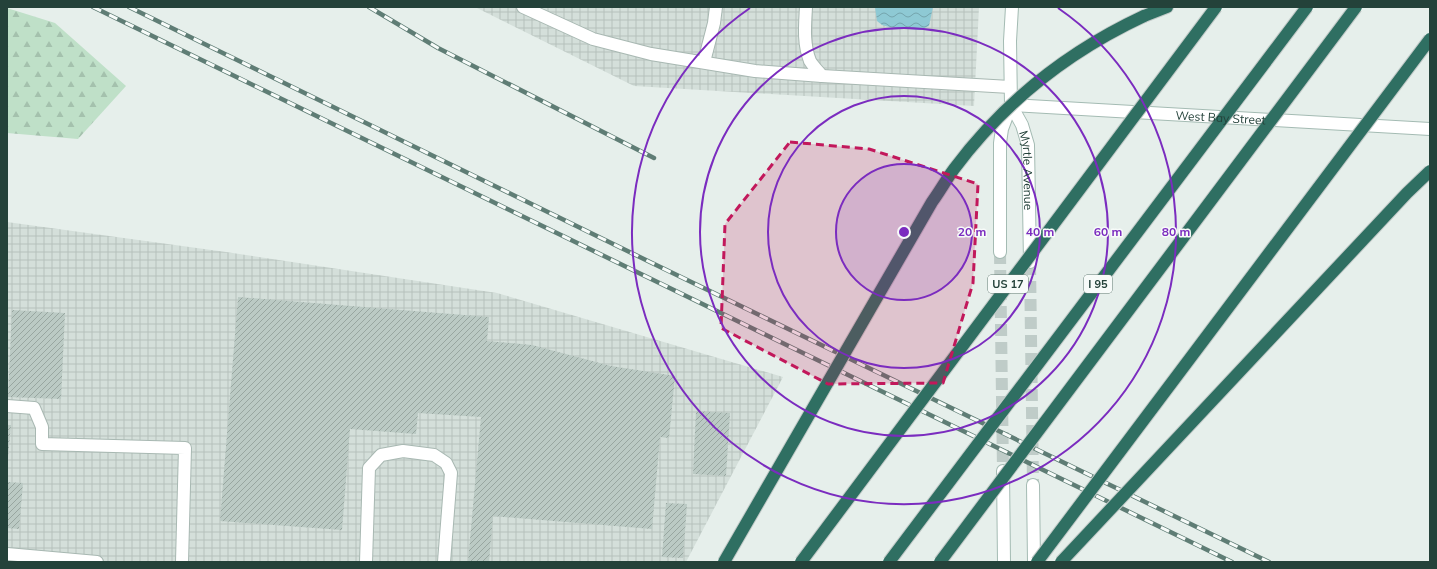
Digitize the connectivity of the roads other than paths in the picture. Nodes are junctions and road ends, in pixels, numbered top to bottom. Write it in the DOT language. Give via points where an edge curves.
graph roads {
  1 [pos="523,7"];
  2 [pos="716,7"];
  3 [pos="806,7"];
  4 [pos="1012,7"];
  5 [pos="1167,7"];
  6 [pos="1216,7"];
  7 [pos="1306,7"];
  8 [pos="1356,7"];
  9 [pos="1430,39"];
  10 [pos="704,62"];
  11 [pos="822,76"];
  12 [pos="1010,86"];
  13 [pos="1011,105"];
  14 [pos="1430,129"];
  15 [pos="1430,171"];
  16 [pos="1000,252"];
  17 [pos="1030,263"];
  18 [pos="7,406"];
  19 [pos="1003,470"];
  20 [pos="1033,485"];
  21 [pos="7,554"];
  22 [pos="97,562"];
  23 [pos="182,562"];
  24 [pos="366,562"];
  25 [pos="444,562"];
  26 [pos="724,562"];
  27 [pos="801,562"];
  28 [pos="890,562"];
  29 [pos="940,562"];
  30 [pos="1004,562"];
  31 [pos="1034,562"];
  32 [pos="1037,562"];
  33 [pos="1061,562"];
  1 -- 10 [label="street" via="593,39 651,54"];
  2 -- 10 [label="street"];
  3 -- 11 [label="street" via="805,42 811,62"];
  4 -- 12 [label="street, Myrtle Avenue"];
  5 -- 26 [label="highway, bridge" via="1096,40 1053,69 1001,114 954,169 932,202"];
  6 -- 27 [label="highway, US 17, bridge"];
  7 -- 28 [label="highway, I 95, bridge"];
  8 -- 29 [label="highway, bridge"];
  9 -- 32 [label="highway, bridge"];
  10 -- 11 [label="street" via="755,71"];
  11 -- 12 [label="street"];
  12 -- 13 [label="street, Myrtle Avenue"];
  13 -- 14 [label="street, West Bay Street"];
  13 -- 16 [label="street, Myrtle Avenue" via="1000,143"];
  13 -- 17 [label="street, Myrtle Avenue" via="1022,125 1028,145"];
  15 -- 33 [label="highway, bridge"];
  18 -- 23 [label="street" via="34,408 42,427 42,444 185,448"];
  19 -- 30 [label="street"];
  20 -- 31 [label="street"];
  21 -- 22 [label="street"];
  24 -- 25 [label="street" via="369,468 381,455 403,451 434,455 446,463 451,473"];
}
